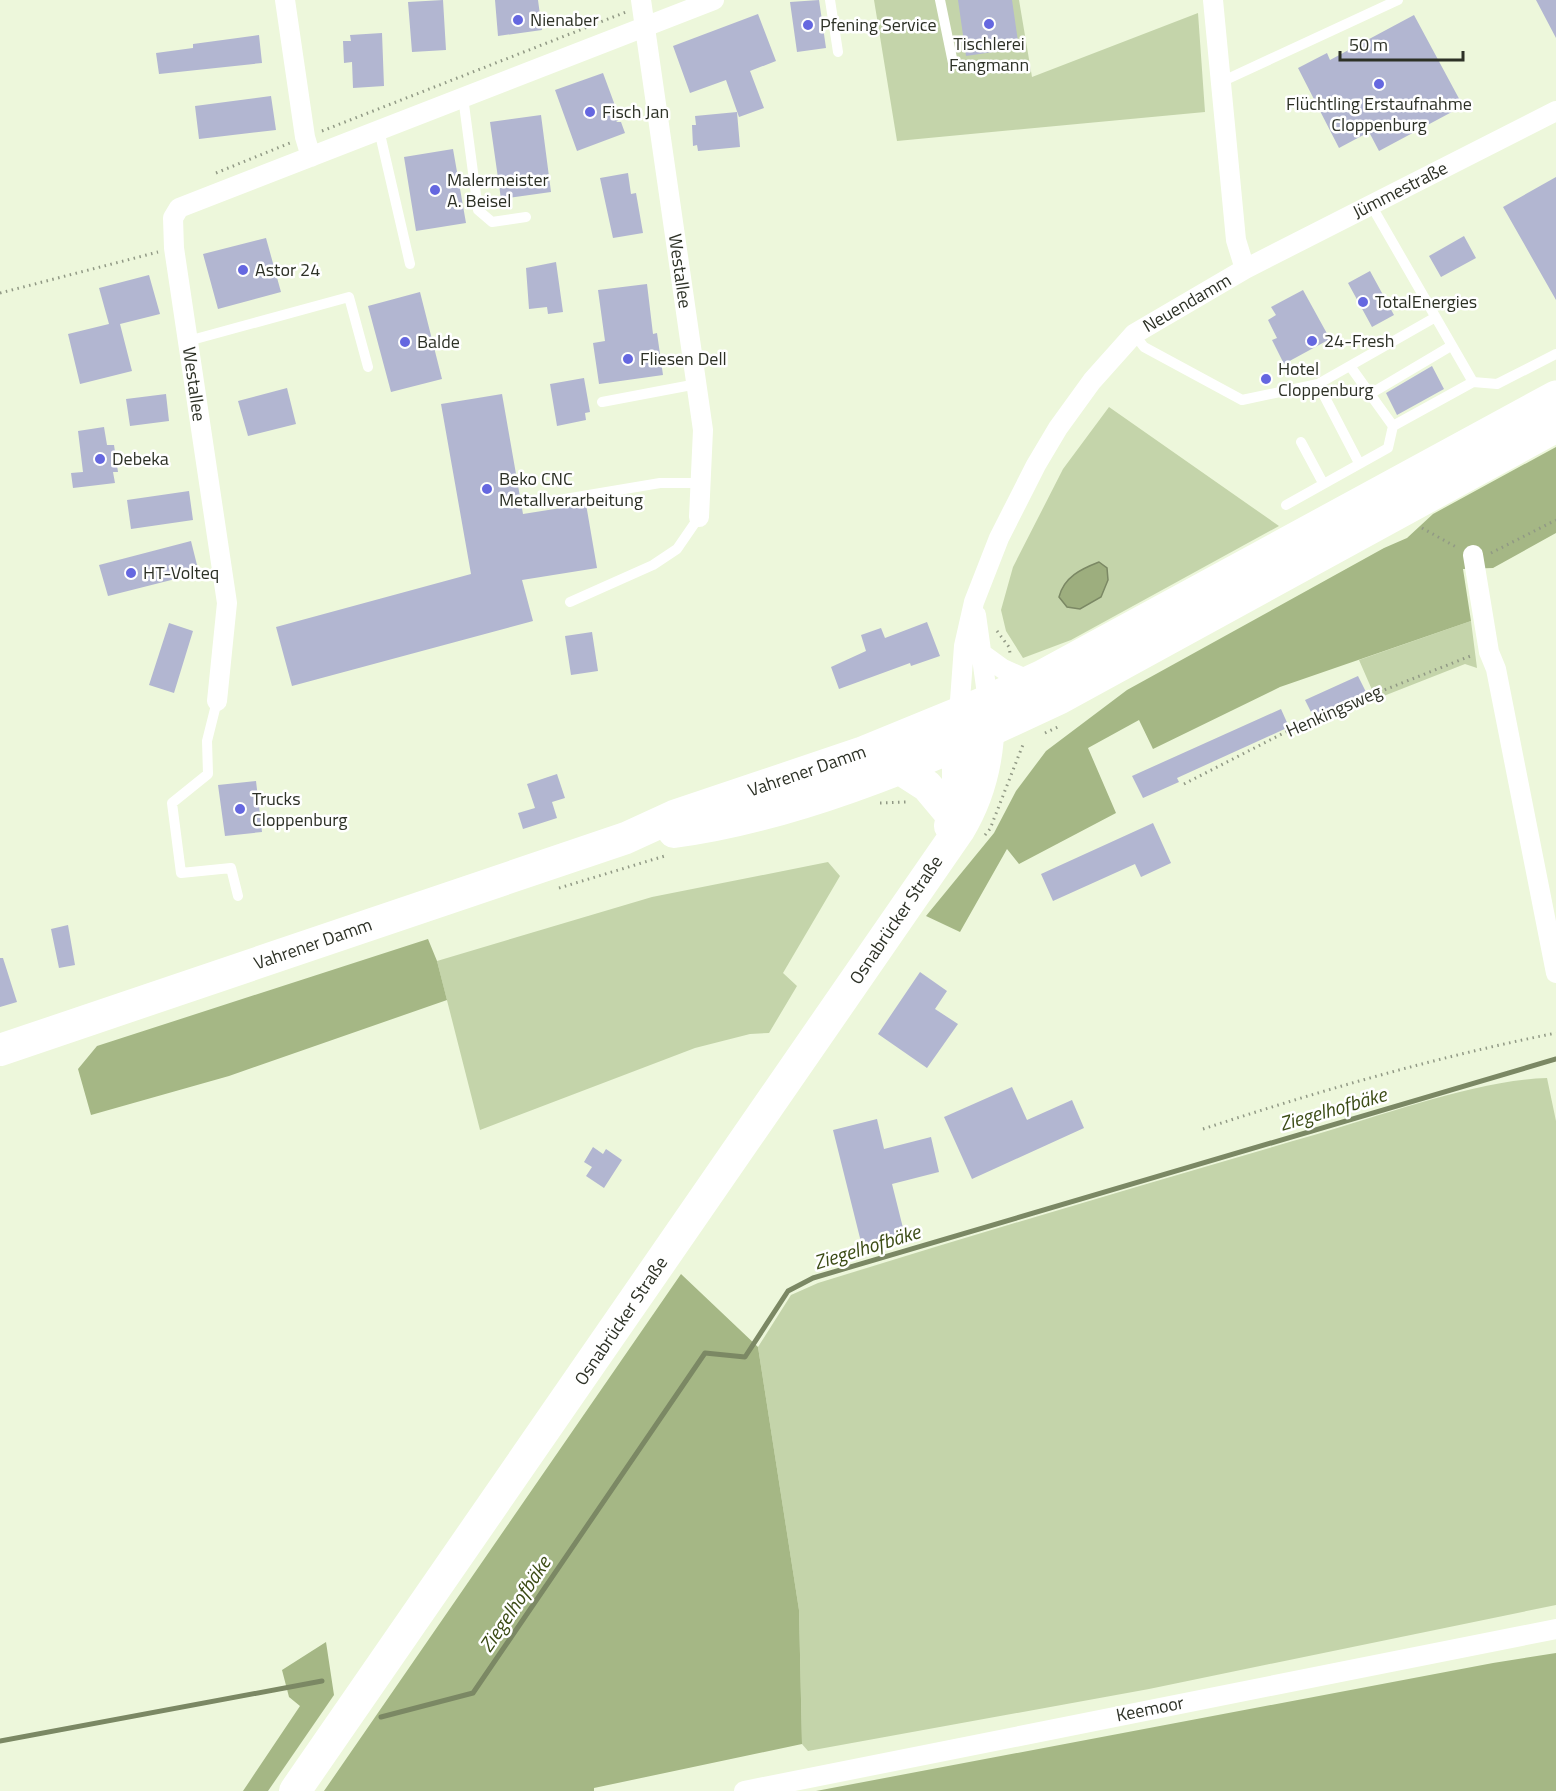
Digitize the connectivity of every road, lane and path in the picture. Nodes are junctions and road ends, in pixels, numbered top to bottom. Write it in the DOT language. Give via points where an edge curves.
graph roads {
  1 [pos="285,0"];
  2 [pos="714,0"];
  3 [pos="830,0"];
  4 [pos="940,0"];
  5 [pos="1213,0"];
  6 [pos="1398,0"];
  7 [pos="641,3"];
  8 [pos="645,27"];
  9 [pos="838,52"];
  10 [pos="952,63"];
  11 [pos="1221,81"];
  12 [pos="463,97"];
  13 [pos="1556,111"];
  14 [pos="379,130"];
  15 [pos="305,137"];
  16 [pos="311,157"];
  17 [pos="207,176"];
  18 [pos="1371,205"];
  19 [pos="526,217"];
  20 [pos="174,248"];
  21 [pos="410,264"];
  22 [pos="1245,269"];
  23 [pos="0,293"];
  24 [pos="1434,318"];
  25 [pos="1134,334"];
  26 [pos="188,341"];
  27 [pos="1451,346"];
  28 [pos="1556,354"];
  29 [pos="1350,366"];
  30 [pos="368,367"];
  31 [pos="1473,382"];
  32 [pos="697,384"];
  33 [pos="1318,384"];
  34 [pos="1370,394"];
  35 [pos="1556,397"];
  36 [pos="603,402"];
  37 [pos="1393,426"];
  38 [pos="1556,426"];
  39 [pos="1301,442"];
  40 [pos="1359,463"];
  41 [pos="701,483"];
  42 [pos="1323,483"];
  43 [pos="559,500"];
  44 [pos="1286,504"];
  45 [pos="699,517"];
  46 [pos="1556,520"];
  47 [pos="1416,528"];
  48 [pos="1473,555"];
  49 [pos="570,602"];
  50 [pos="974,602"];
  51 [pos="992,623"];
  52 [pos="1009,647"];
  53 [pos="1489,652"];
  54 [pos="981,653"];
  55 [pos="1030,681"];
  56 [pos="217,701"];
  57 [pos="979,715"];
  58 [pos="1062,724"];
  59 [pos="1044,734"];
  60 [pos="1025,739"];
  61 [pos="957,745"];
  62 [pos="899,768"];
  63 [pos="998,770"];
  64 [pos="1184,784"];
  65 [pos="927,786"];
  66 [pos="870,806"];
  67 [pos="952,817"];
  68 [pos="626,838"];
  69 [pos="983,838"];
  70 [pos="944,849"];
  71 [pos="680,852"];
  72 [pos="556,889"];
  73 [pos="237,896"];
  74 [pos="1556,973"];
  75 [pos="1556,1033"];
  76 [pos="0,1050"];
  77 [pos="1203,1129"];
  78 [pos="1556,1629"];
  79 [pos="295,1791"];
  80 [pos="744,1791"];
  1 -- 15 [label="street"];
  2 -- 8 [label="street, Westallee"];
  3 -- 9 [label="lane"];
  4 -- 10 [label="lane"];
  5 -- 11 [label="street, Neuendamm"];
  6 -- 11 [label="lane"];
  7 -- 8 [label="street, Westallee"];
  7 -- 15 [label="path"];
  8 -- 12 [label="street, Westallee"];
  8 -- 32 [label="street, Westallee"];
  11 -- 22 [label="street, Neuendamm" via="1236,240"];
  12 -- 14 [label="street, Westallee"];
  12 -- 19 [label="lane" via="477,210 492,222"];
  13 -- 18 [label="street, Jümmestraße"];
  14 -- 16 [label="street, Westallee"];
  14 -- 21 [label="lane"];
  15 -- 16 [label="street"];
  15 -- 17 [label="path"];
  16 -- 20 [label="street, Westallee" via="179,208 173,218"];
  18 -- 22 [label="street, Jümmestraße"];
  18 -- 24 [label="lane"];
  20 -- 23 [label="path"];
  20 -- 26 [label="street, Westallee"];
  22 -- 25 [label="street, Neuendamm"];
  24 -- 27 [label="lane"];
  24 -- 29 [label="lane"];
  25 -- 33 [label="lane" via="1144,347 1242,400"];
  25 -- 50 [label="street, Neuendamm" via="1092,381 1058,428 999,538"];
  26 -- 30 [label="lane" via="349,297"];
  26 -- 56 [label="street, Westallee" via="227,603"];
  27 -- 31 [label="lane"];
  27 -- 34 [label="lane"];
  28 -- 31 [label="lane" via="1497,384"];
  29 -- 33 [label="lane"];
  29 -- 34 [label="lane"];
  31 -- 37 [label="lane"];
  32 -- 36 [label="lane"];
  32 -- 41 [label="street, Westallee" via="703,430"];
  33 -- 40 [label="lane"];
  34 -- 37 [label="lane"];
  35 -- 55 [label="highway"];
  37 -- 40 [label="lane" via="1388,448"];
  38 -- 57 [label="highway" via="1070,692"];
  39 -- 42 [label="lane"];
  40 -- 42 [label="lane"];
  41 -- 43 [label="lane" via="660,483"];
  41 -- 45 [label="street, Westallee"];
  42 -- 44 [label="lane"];
  45 -- 49 [label="lane" via="677,549 653,565"];
  46 -- 48 [label="path" via="1482,558"];
  47 -- 48 [label="path" via="1424,528"];
  48 -- 53 [label="street"];
  50 -- 54 [label="street, Neuendamm"];
  50 -- 57 [label="street, Neuendamm" via="964,646"];
  51 -- 52 [label="path"];
  53 -- 64 [label="path, Henkingsweg" via="1466,656 1313,718"];
  53 -- 74 [label="street" via="1496,669"];
  54 -- 55 [label="street"];
  54 -- 57 [label="street, Neuendamm"];
  55 -- 57 [label="highway"];
  56 -- 73 [label="lane" via="207,741 208,774 172,803 181,873 231,868"];
  57 -- 61 [label="main road, Vahrener Damm"];
  57 -- 63 [label="main road, Osnabrücker Straße"];
  57 -- 68 [label="main road, Vahrener Damm" via="675,816"];
  58 -- 59 [label="path"];
  60 -- 63 [label="path"];
  61 -- 62 [label="main road, Vahrener Damm"];
  61 -- 67 [label="main road, Osnabrücker Straße" via="958,786"];
  62 -- 65 [label="main road"];
  62 -- 68 [label="main road, Vahrener Damm" via="759,815 709,827"];
  63 -- 69 [label="path" via="990,829"];
  63 -- 70 [label="main road, Osnabrücker Straße"];
  65 -- 66 [label="path" via="912,801"];
  65 -- 67 [label="main road"];
  67 -- 70 [label="main road, Osnabrücker Straße"];
  68 -- 76 [label="main road, Vahrener Damm"];
  70 -- 79 [label="main road, Osnabrücker Straße"];
  71 -- 72 [label="path"];
  75 -- 77 [label="path" via="1476,1049 1337,1086"];
  78 -- 80 [label="street, Keemoor"];
}
